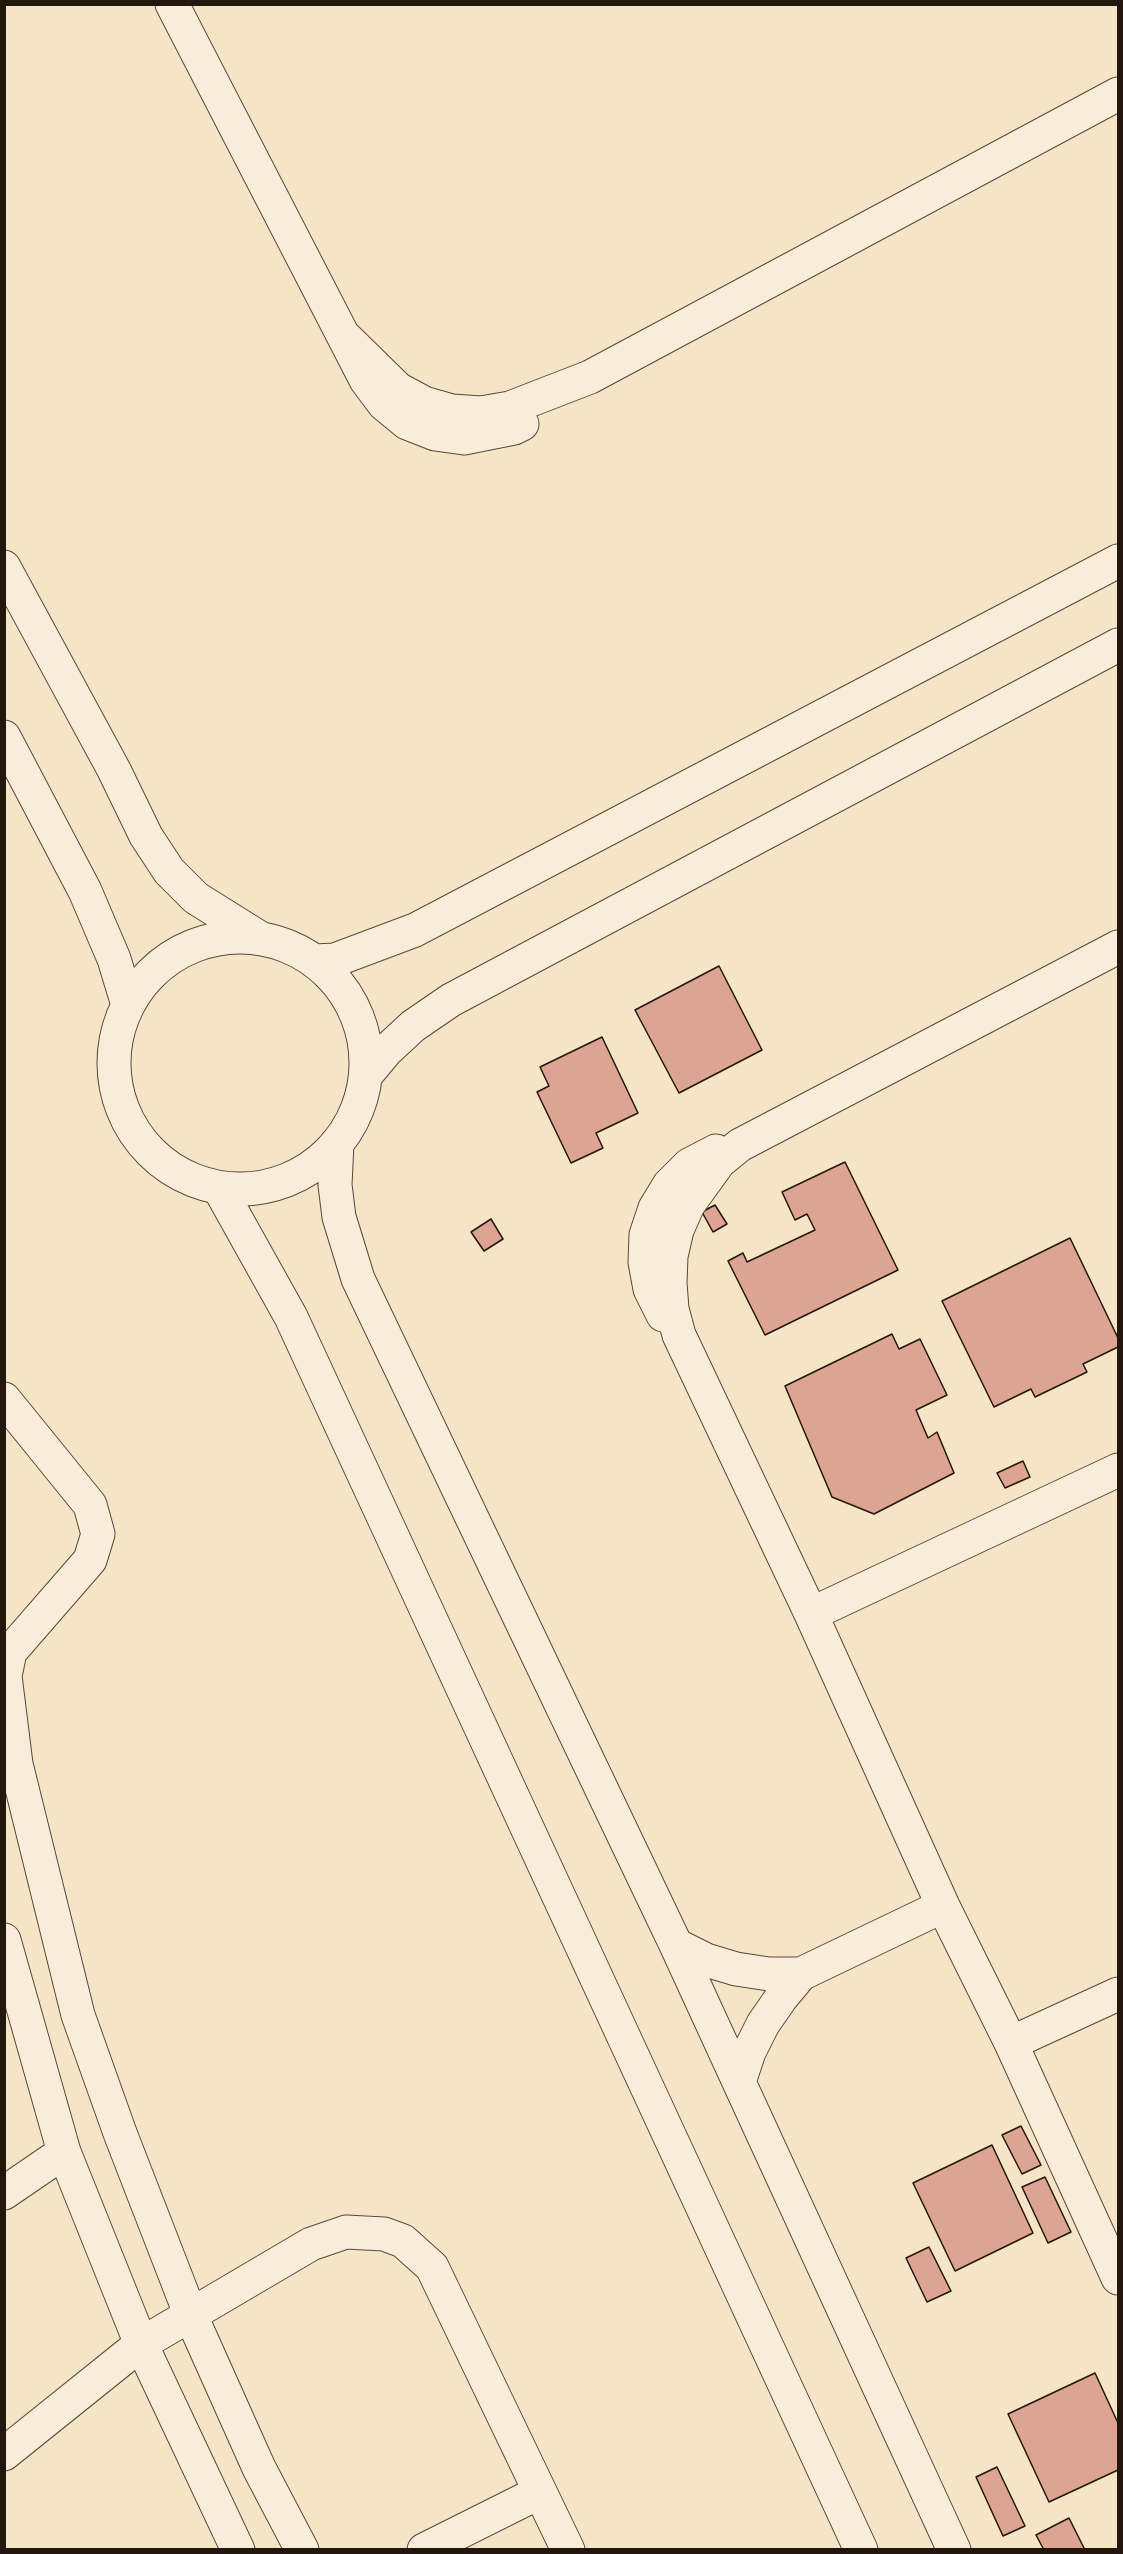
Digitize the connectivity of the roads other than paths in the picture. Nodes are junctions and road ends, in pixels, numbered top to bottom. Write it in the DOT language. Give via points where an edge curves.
graph roads {
  1 [pos="172,4"];
  2 [pos="1119,94"];
  3 [pos="1119,561"];
  4 [pos="4,567"];
  5 [pos="1119,645"];
  6 [pos="4,737"];
  7 [pos="260,938"];
  8 [pos="1119,947"];
  9 [pos="315,961"];
  10 [pos="128,1005"];
  11 [pos="366,1075"];
  12 [pos="337,1143"];
  13 [pos="219,1188"];
  14 [pos="4,1399"];
  15 [pos="1119,1470"];
  16 [pos="811,1614"];
  17 [pos="943,1906"];
  18 [pos="4,1940"];
  19 [pos="676,1946"];
  20 [pos="801,1974"];
  21 [pos="1119,1994"];
  22 [pos="1011,2043"];
  23 [pos="739,2082"];
  24 [pos="64,2152"];
  25 [pos="4,2193"];
  26 [pos="1119,2278"];
  27 [pos="191,2316"];
  28 [pos="141,2344"];
  29 [pos="4,2454"];
  30 [pos="540,2492"];
  31 [pos="238,2550"];
  32 [pos="302,2550"];
  33 [pos="424,2550"];
  34 [pos="568,2550"];
  35 [pos="861,2550"];
  36 [pos="954,2550"];
  1 -- 2 [label="street" via="366,380 384,404 407,423 435,434 464,438 514,428 590,377"];
  3 -- 9 [label="street" via="415,930 335,960"];
  4 -- 7 [label="street" via="146,836 169,871 196,898"];
  5 -- 11 [label="street" via="470,989 414,1026"];
  6 -- 10 [label="street" via="85,891 114,958"];
  7 -- 9 [label="street" via="289,946"];
  7 -- 10 [label="street" via="229,937 198,944 170,958 145,979"];
  8 -- 16 [label="street" via="740,1145 719,1162 688,1205 671,1256 669,1283 679,1335"];
  9 -- 11 [label="street" via="339,983 355,1011 365,1042"];
  10 -- 13 [label="street" via="117,1034 114,1064 117,1093 128,1121 145,1146 167,1166"];
  11 -- 12 [label="street" via="357,1110"];
  12 -- 13 [label="street" via="314,1164 286,1180 255,1187"];
  12 -- 19 [label="street" via="335,1185 339,1217 358,1280"];
  13 -- 35 [label="street" via="291,1317"];
  14 -- 27 [label="street" via="90,1505 98,1534 90,1560 10,1653 5,1676 8,1707 16,1764 78,2015"];
  15 -- 16 [label="street"];
  16 -- 17 [label="street"];
  17 -- 20 [label="street"];
  17 -- 22 [label="street"];
  18 -- 24 [label="street"];
  19 -- 20 [label="street" via="736,1969"];
  19 -- 23 [label="street"];
  20 -- 23 [label="street" via="763,2024"];
  21 -- 22 [label="street"];
  22 -- 26 [label="street"];
  23 -- 36 [label="street"];
  24 -- 25 [label="street"];
  24 -- 28 [label="street"];
  27 -- 28 [label="street"];
  27 -- 30 [label="street" via="328,2236 366,2231 402,2241 432,2267"];
  27 -- 32 [label="street" via="259,2468"];
  28 -- 29 [label="street"];
  28 -- 31 [label="street"];
  30 -- 33 [label="street"];
  30 -- 34 [label="street"];
}
